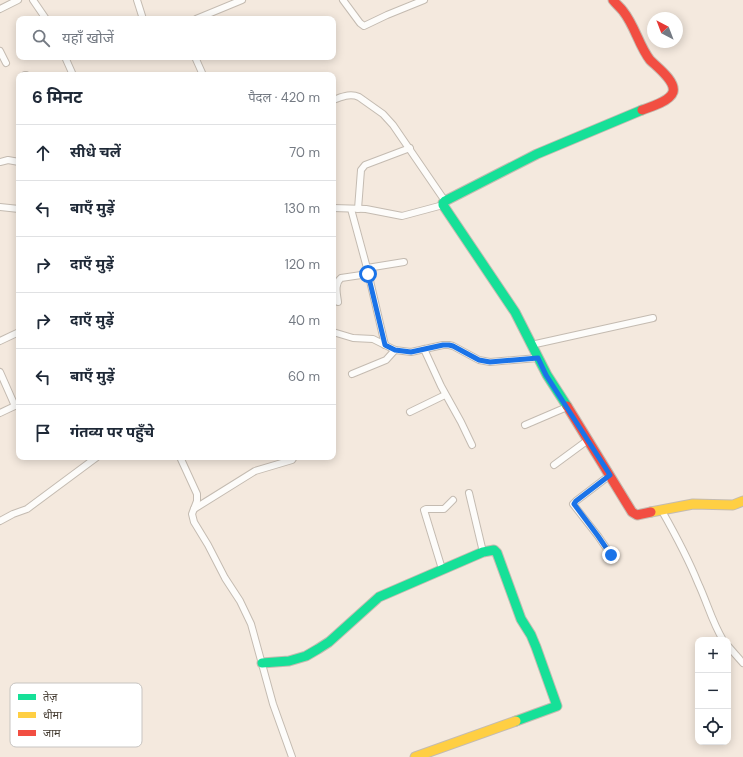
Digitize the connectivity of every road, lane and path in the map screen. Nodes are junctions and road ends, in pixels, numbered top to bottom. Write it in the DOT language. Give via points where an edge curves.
graph roads {
  1 [pos="18,0"];
  2 [pos="33,0"];
  3 [pos="137,0"];
  4 [pos="242,0"];
  5 [pos="343,0"];
  6 [pos="424,0"];
  7 [pos="613,0"];
  8 [pos="235,2"];
  9 [pos="0,9"];
  10 [pos="44,16"];
  11 [pos="142,16"];
  12 [pos="203,16"];
  13 [pos="0,51"];
  14 [pos="66,60"];
  15 [pos="196,60"];
  16 [pos="6,63"];
  17 [pos="72,72"];
  18 [pos="202,72"];
  19 [pos="336,99"];
  20 [pos="410,148"];
  21 [pos="16,161"];
  22 [pos="0,162"];
  23 [pos="444,203"];
  24 [pos="0,207"];
  25 [pos="336,208"];
  26 [pos="16,209"];
  27 [pos="354,209"];
  28 [pos="404,262"];
  29 [pos="368,271"];
  30 [pos="338,302"];
  31 [pos="653,318"];
  32 [pos="16,333"];
  33 [pos="336,333"];
  34 [pos="0,341"];
  35 [pos="385,345"];
  36 [pos="531,345"];
  37 [pos="424,349"];
  38 [pos="395,350"];
  39 [pos="538,358"];
  40 [pos="0,372"];
  41 [pos="352,374"];
  42 [pos="445,395"];
  43 [pos="16,403"];
  44 [pos="16,405"];
  45 [pos="567,407"];
  46 [pos="410,412"];
  47 [pos="0,413"];
  48 [pos="525,425"];
  49 [pos="588,440"];
  50 [pos="472,445"];
  51 [pos="93,460"];
  52 [pos="181,460"];
  53 [pos="292,460"];
  54 [pos="554,465"];
  55 [pos="610,475"];
  56 [pos="469,493"];
  57 [pos="453,500"];
  58 [pos="743,502"];
  59 [pos="193,510"];
  60 [pos="662,510"];
  61 [pos="0,520"];
  62 [pos="483,552"];
  63 [pos="611,555"];
  64 [pos="442,569"];
  65 [pos="721,637"];
  66 [pos="731,649"];
  67 [pos="262,663"];
  68 [pos="743,663"];
  69 [pos="292,757"];
  70 [pos="415,757"];
  1 -- 9 [label="street"];
  2 -- 10 [label="street"];
  3 -- 11 [label="street"];
  4 -- 8 [label="street"];
  5 -- 6 [label="street" via="364,26"];
  7 -- 23 [label="street" via="624,12 652,63 672,84 673,94 664,101 537,154"];
  8 -- 12 [label="street"];
  13 -- 16 [label="street"];
  14 -- 17 [label="street"];
  15 -- 18 [label="street"];
  19 -- 20 [label="street" via="349,94 359,97 388,118"];
  20 -- 23 [label="street"];
  20 -- 27 [label="street" via="362,167"];
  21 -- 22 [label="street"];
  23 -- 27 [label="street" via="402,216"];
  23 -- 36 [label="street" via="515,312"];
  24 -- 26 [label="street"];
  25 -- 27 [label="street"];
  27 -- 29 [label="street"];
  28 -- 29 [label="street"];
  29 -- 30 [label="street" via="338,281"];
  29 -- 35 [label="street"];
  31 -- 36 [label="street"];
  32 -- 34 [label="street"];
  33 -- 35 [label="street" via="353,338 373,339"];
  35 -- 38 [label="street"];
  36 -- 39 [label="street"];
  37 -- 38 [label="street" via="411,352"];
  37 -- 39 [label="street" via="449,345 479,360 490,362"];
  37 -- 42 [label="street"];
  38 -- 41 [label="street" via="386,360"];
  39 -- 45 [label="street"];
  40 -- 43 [label="street"];
  42 -- 46 [label="street"];
  42 -- 50 [label="street"];
  44 -- 47 [label="street"];
  45 -- 48 [label="street"];
  45 -- 49 [label="street"];
  49 -- 54 [label="street"];
  49 -- 55 [label="street"];
  51 -- 61 [label="street" via="29,507"];
  52 -- 59 [label="street" via="198,498"];
  53 -- 59 [label="street" via="251,473"];
  55 -- 60 [label="street" via="632,512 637,515"];
  55 -- 63 [label="street" via="574,504"];
  56 -- 62 [label="street"];
  57 -- 64 [label="street" via="444,509 424,511"];
  58 -- 60 [label="street" via="734,505 693,504"];
  59 -- 67 [label="street" via="194,522 247,614"];
  60 -- 65 [label="street" via="680,542"];
  62 -- 64 [label="street"];
  62 -- 70 [label="street" via="497,552 557,706"];
  64 -- 67 [label="street" via="379,597 315,651 292,660"];
  66 -- 68 [label="street"];
  67 -- 69 [label="street"];
}
